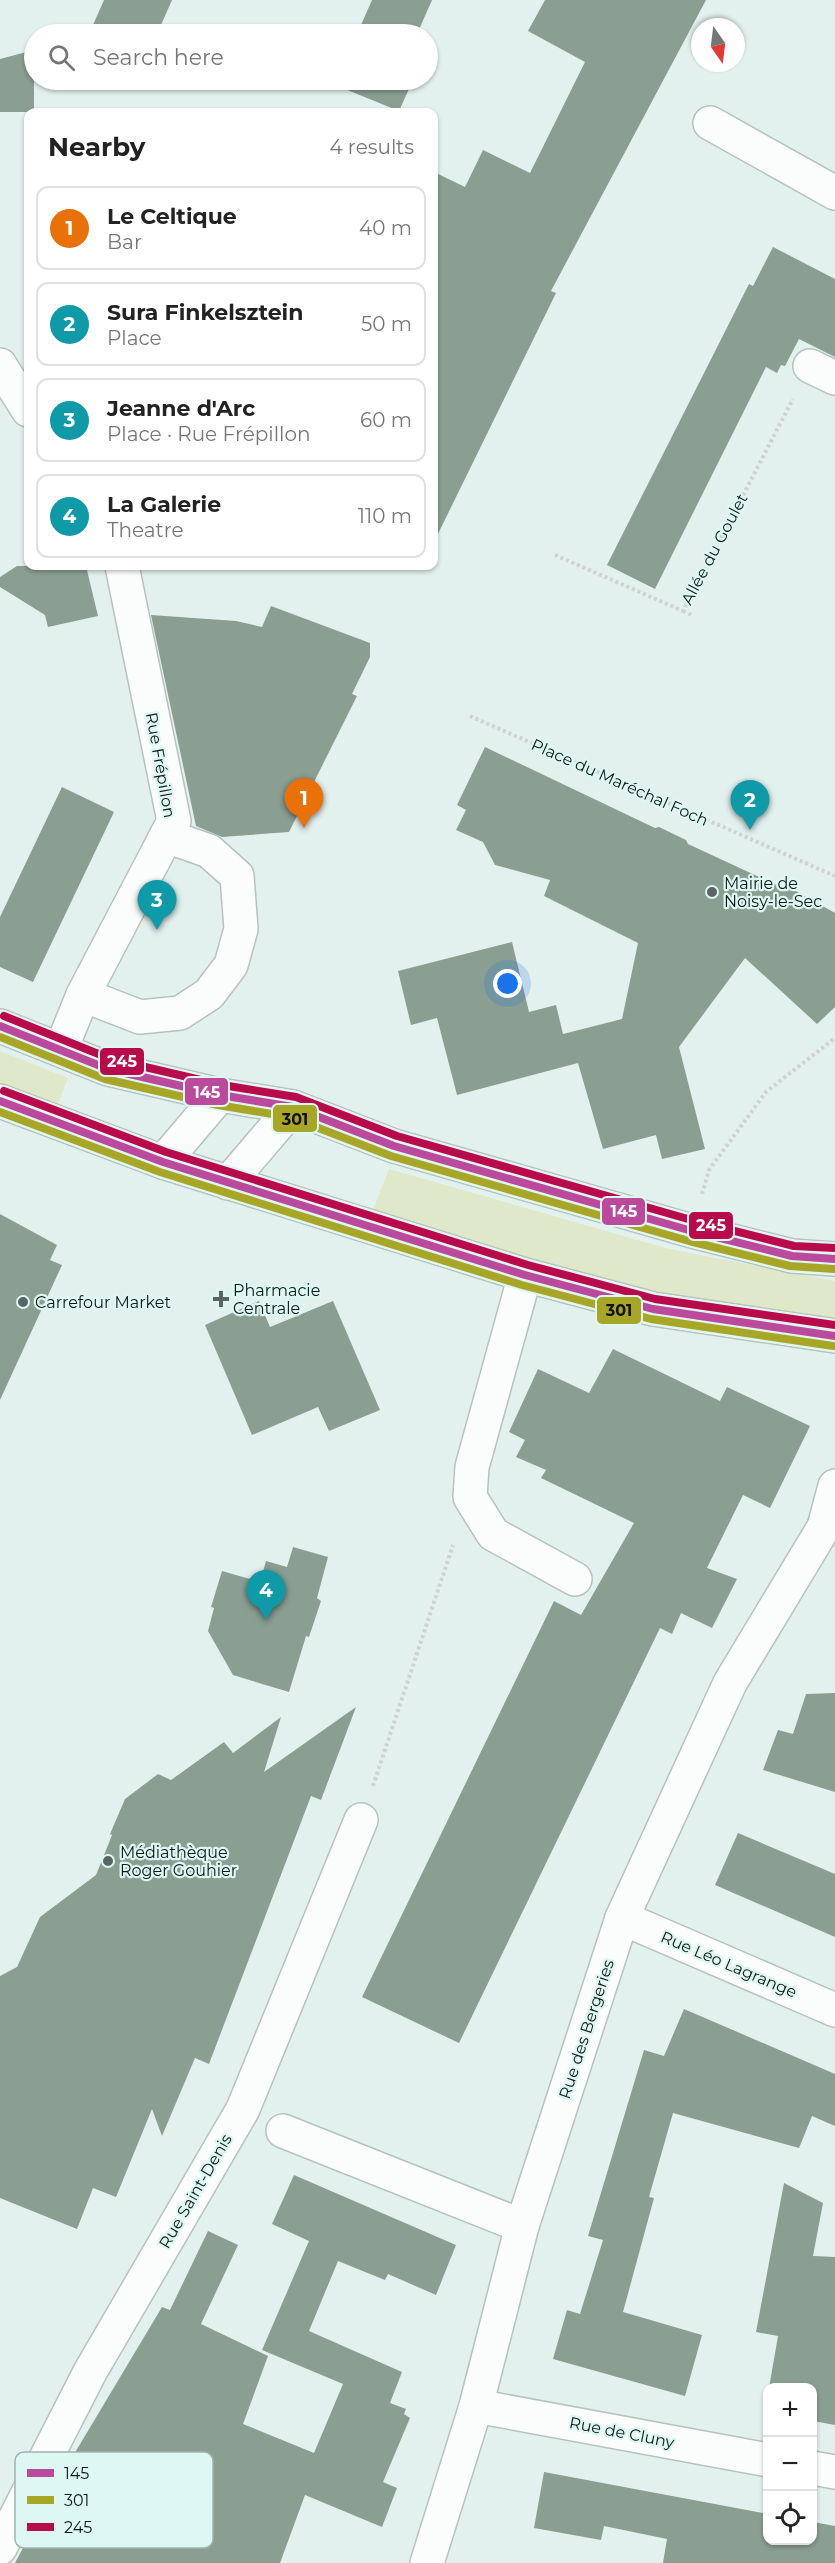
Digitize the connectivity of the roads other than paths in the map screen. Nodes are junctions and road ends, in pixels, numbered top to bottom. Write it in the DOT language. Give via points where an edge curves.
graph roads {
  1 [pos="710,123"];
  2 [pos="835,193"];
  3 [pos="0,365"];
  4 [pos="24,404"];
  5 [pos="123,570"];
  6 [pos="166,836"];
  7 [pos="83,995"];
  8 [pos="0,1026"];
  9 [pos="61,1049"];
  10 [pos="220,1095"];
  11 [pos="0,1101"];
  12 [pos="293,1107"];
  13 [pos="163,1162"];
  14 [pos="228,1183"];
  15 [pos="835,1259"];
  16 [pos="525,1275"];
  17 [pos="835,1336"];
  18 [pos="835,1486"];
  19 [pos="831,1524"];
  20 [pos="575,1579"];
  21 [pos="362,1820"];
  22 [pos="622,1918"];
  23 [pos="835,2010"];
  24 [pos="283,2131"];
  25 [pos="522,2226"];
  26 [pos="476,2406"];
  27 [pos="49,2452"];
  28 [pos="763,2459"];
  29 [pos="817,2469"];
  30 [pos="835,2472"];
  31 [pos="15,2519"];
  32 [pos="0,2548"];
  33 [pos="427,2563"];
  1 -- 2 [label="street"];
  3 -- 4 [label="street"];
  5 -- 6 [label="street, Rue Frépillon" via="174,821"];
  6 -- 7 [label="street, Rue Frépillon"];
  6 -- 7 [label="street" via="208,851 237,876 241,929 231,965 209,994 180,1013 140,1017"];
  7 -- 9 [label="street, Rue Frépillon"];
  8 -- 9 [label="street"];
  9 -- 10 [label="street" via="108,1069"];
  10 -- 12 [label="street"];
  10 -- 13 [label="street"];
  11 -- 13 [label="street"];
  12 -- 14 [label="street"];
  12 -- 15 [label="street" via="394,1146 692,1231 792,1256"];
  13 -- 14 [label="street"];
  14 -- 16 [label="street"];
  16 -- 17 [label="street" via="653,1309"];
  16 -- 20 [label="street" via="471,1482 493,1534"];
  18 -- 19 [label="street, Rue des Bergeries"];
  19 -- 22 [label="street, Rue des Bergeries" via="730,1683"];
  21 -- 27 [label="street, Rue Saint-Denis" via="243,2109 90,2372"];
  22 -- 23 [label="street, Rue Léo Lagrange"];
  22 -- 25 [label="street, Rue des Bergeries"];
  24 -- 25 [label="street"];
  25 -- 26 [label="street, Rue des Bergeries"];
  26 -- 28 [label="street, Rue de Cluny"];
  26 -- 33 [label="street, Rue des Bergeries"];
  29 -- 30 [label="street"];
  31 -- 32 [label="street, Rue Saint-Denis"];
}
